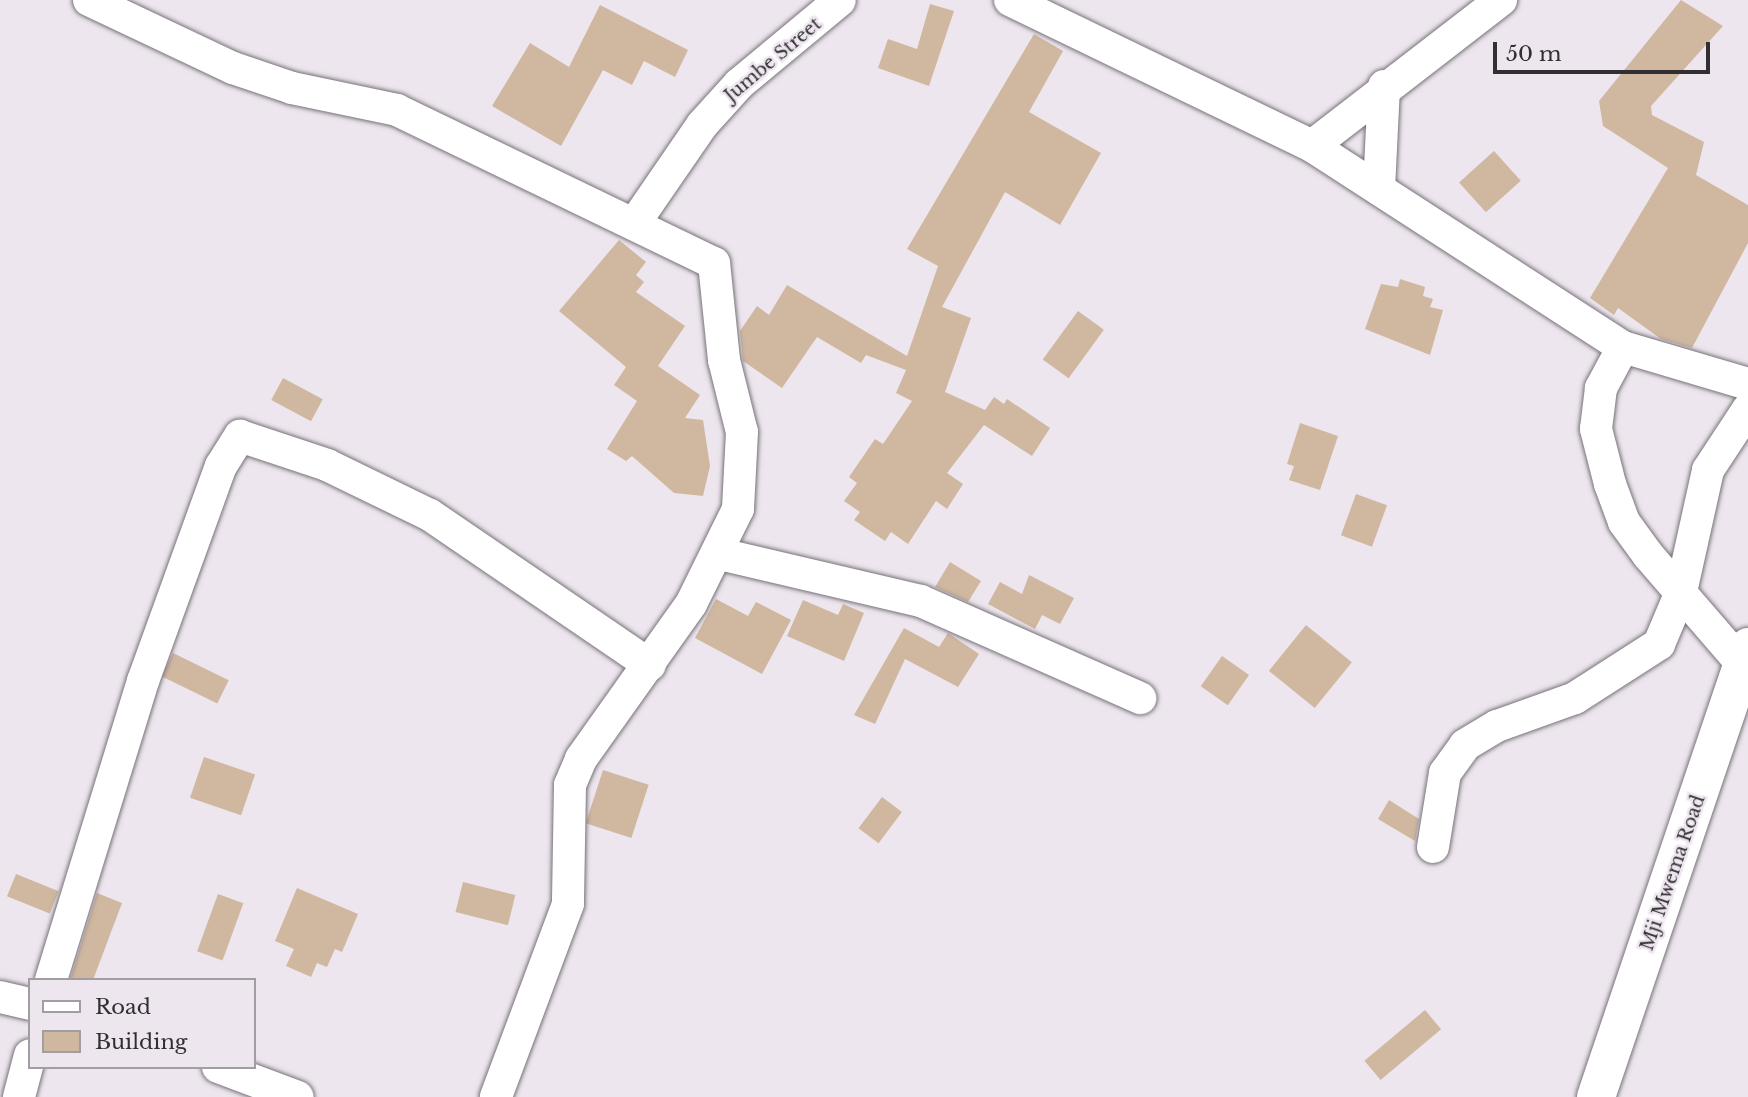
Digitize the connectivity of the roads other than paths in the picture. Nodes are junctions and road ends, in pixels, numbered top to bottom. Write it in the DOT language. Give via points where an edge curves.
graph roads {
  1 [pos="89,0"];
  2 [pos="840,0"];
  3 [pos="1010,0"];
  4 [pos="1501,0"];
  5 [pos="1384,86"];
  6 [pos="1312,146"];
  7 [pos="1379,190"];
  8 [pos="634,224"];
  9 [pos="1623,347"];
  10 [pos="1748,384"];
  11 [pos="1748,408"];
  12 [pos="720,554"];
  13 [pos="1681,592"];
  14 [pos="1745,656"];
  15 [pos="650,665"];
  16 [pos="1140,698"];
  17 [pos="1736,723"];
  18 [pos="1433,847"];
  19 [pos="52,978"];
  20 [pos="0,997"];
  21 [pos="28,1004"];
  22 [pos="28,1063"];
  23 [pos="223,1069"];
  24 [pos="19,1097"];
  25 [pos="298,1097"];
  26 [pos="496,1097"];
  27 [pos="1596,1097"];
  1 -- 8 [label="street" via="244,72 397,110"];
  2 -- 8 [label="street, Jumbe Street" via="739,84 702,125"];
  3 -- 6 [label="street"];
  4 -- 5 [label="street"];
  5 -- 6 [label="street"];
  5 -- 7 [label="street"];
  6 -- 7 [label="street"];
  7 -- 9 [label="street"];
  8 -- 12 [label="street" via="703,254 717,276 724,360 742,462 738,509"];
  9 -- 10 [label="street"];
  9 -- 13 [label="street" via="1601,388 1596,429 1625,522"];
  11 -- 13 [label="street" via="1708,470"];
  12 -- 15 [label="street"];
  12 -- 16 [label="street" via="920,601"];
  13 -- 14 [label="street"];
  13 -- 18 [label="street" via="1659,644 1644,657 1575,698 1497,726 1451,758"];
  14 -- 17 [label="main road, Mji Mwema Road"];
  15 -- 19 [label="street" via="430,515 327,465 240,436 221,466 143,681"];
  15 -- 26 [label="street" via="597,730 570,785 568,904"];
  17 -- 27 [label="main road, Mji Mwema Road"];
  20 -- 21 [label="street"];
  22 -- 24 [label="street"];
  23 -- 25 [label="street"];
}
